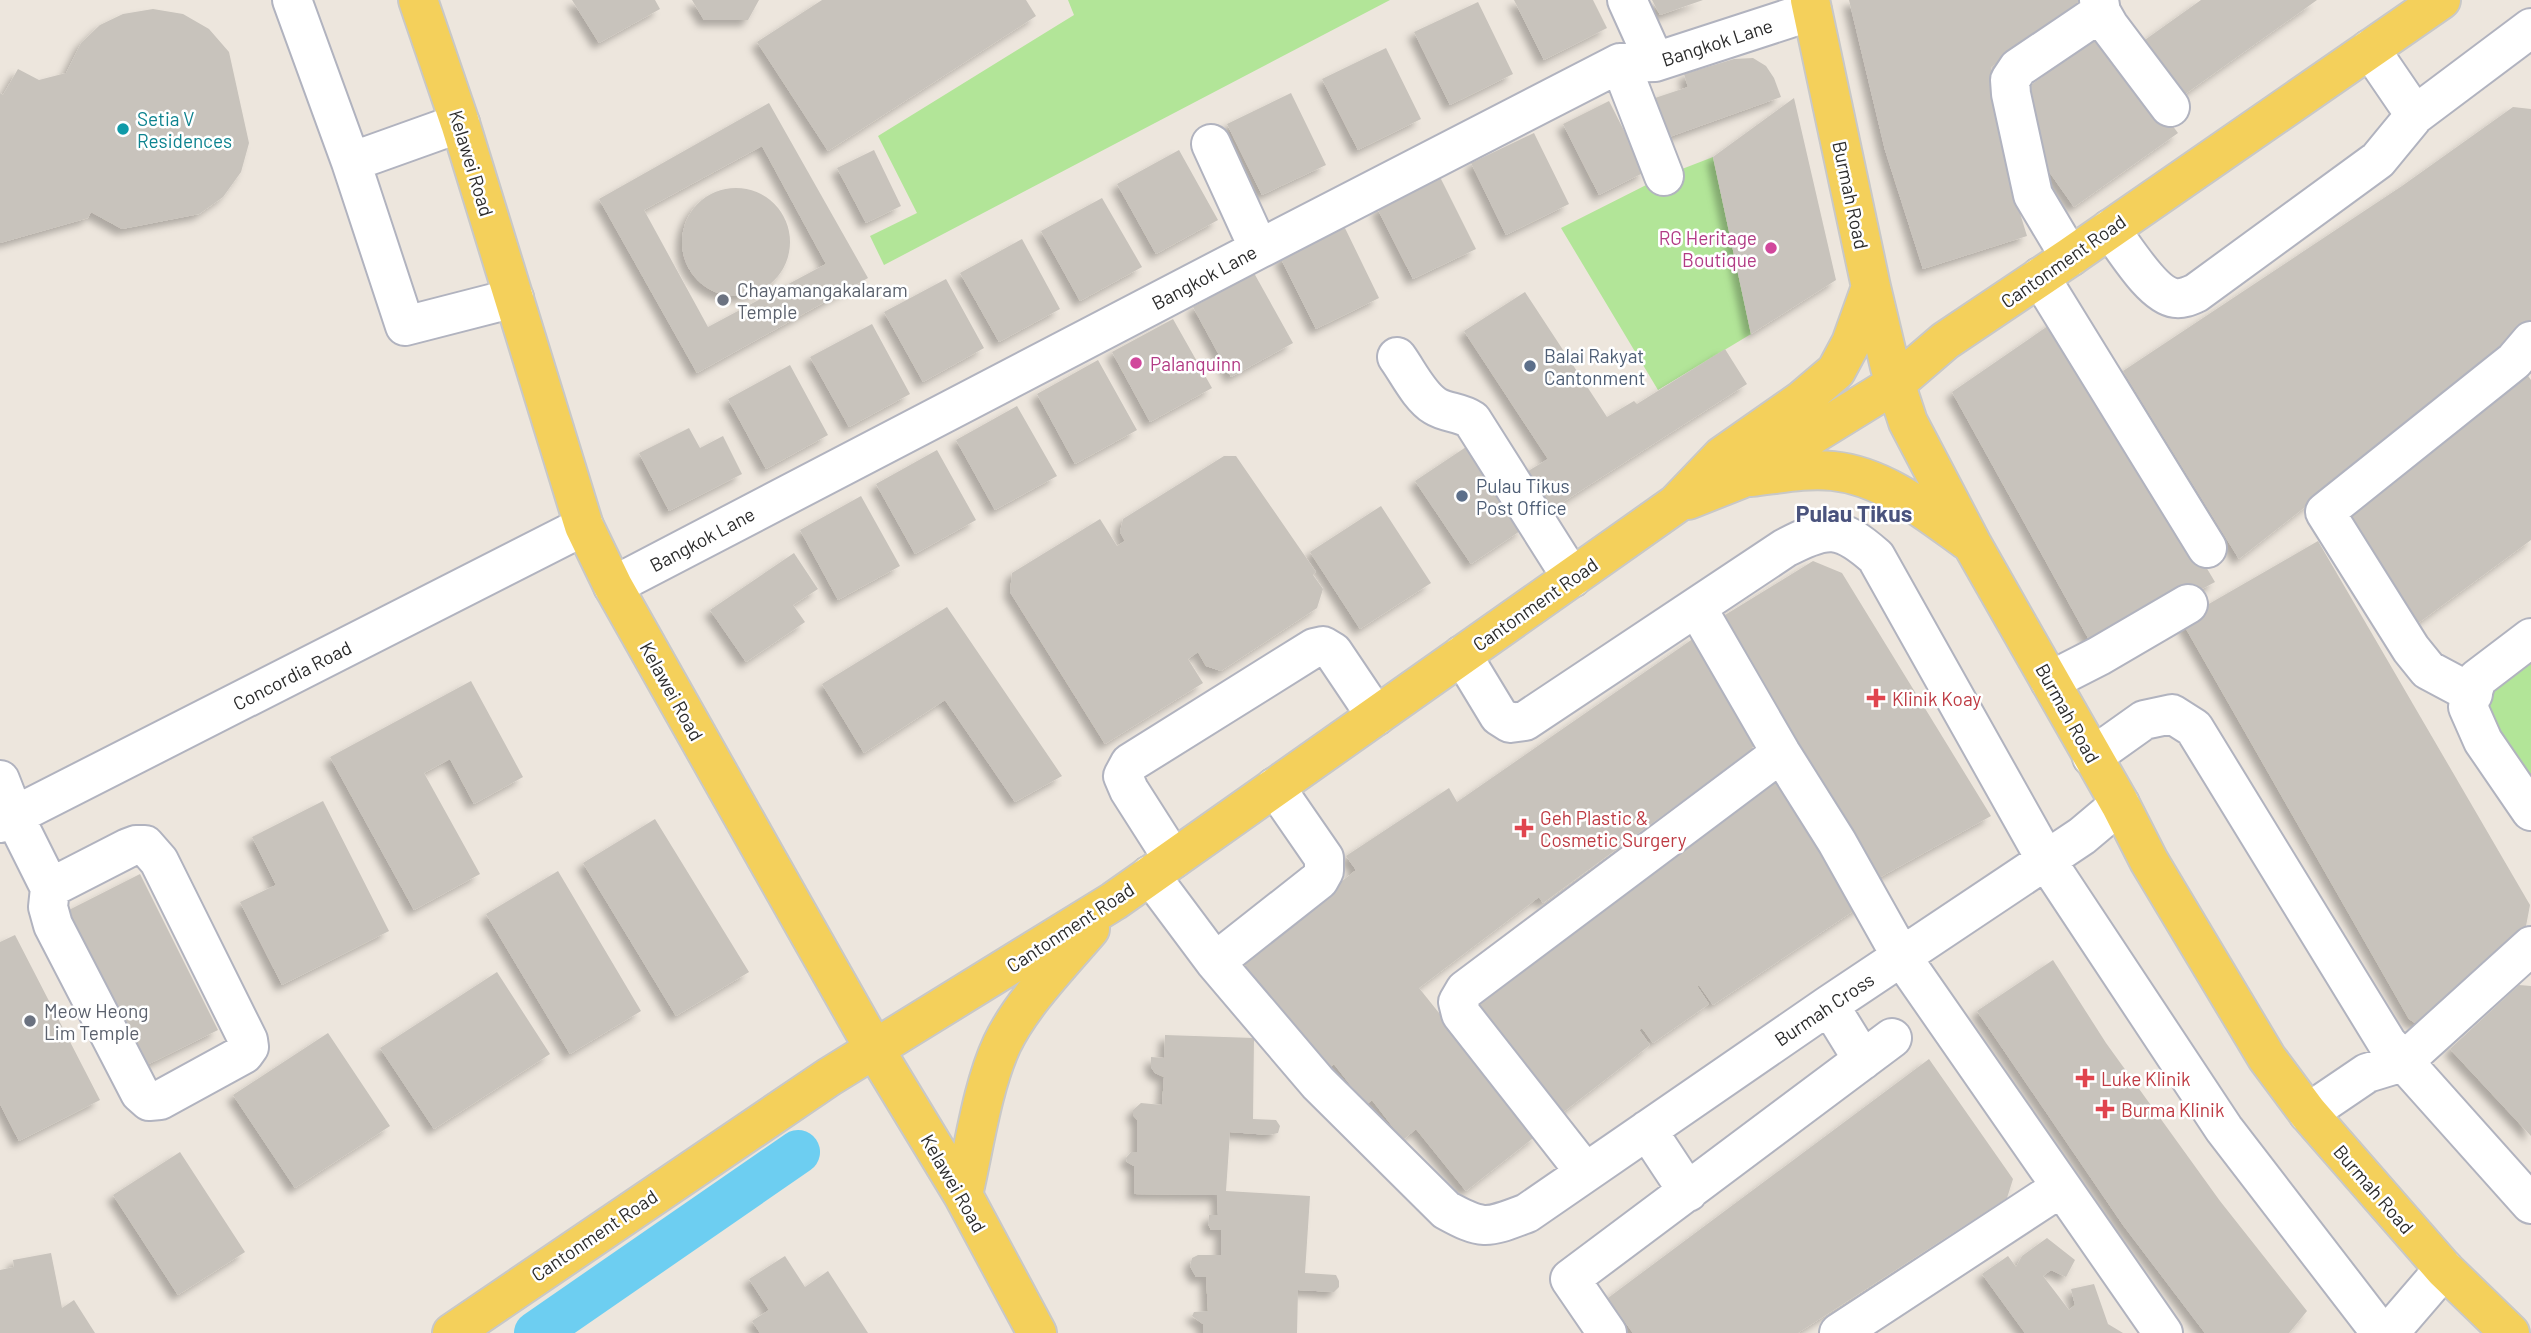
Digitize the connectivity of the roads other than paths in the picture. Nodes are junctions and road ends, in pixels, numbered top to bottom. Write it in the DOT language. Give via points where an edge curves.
graph roads {
  1 [pos="292,0"];
  2 [pos="418,0"];
  3 [pos="1627,0"];
  4 [pos="2441,0"];
  5 [pos="1811,6"];
  6 [pos="2100,6"];
  7 [pos="2531,28"];
  8 [pos="2371,49"];
  9 [pos="1638,63"];
  10 [pos="2170,107"];
  11 [pos="2415,115"];
  12 [pos="460,122"];
  13 [pos="1211,144"];
  14 [pos="351,162"];
  15 [pos="1664,176"];
  16 [pos="2110,229"];
  17 [pos="1259,248"];
  18 [pos="2055,267"];
  19 [pos="1871,287"];
  20 [pos="514,298"];
  21 [pos="2531,341"];
  22 [pos="1397,356"];
  23 [pos="1895,384"];
  24 [pos="1741,479"];
  25 [pos="1676,504"];
  26 [pos="584,526"];
  27 [pos="1973,546"];
  28 [pos="2207,548"];
  29 [pos="1572,578"];
  30 [pos="613,586"];
  31 [pos="2188,604"];
  32 [pos="1697,608"];
  33 [pos="2531,638"];
  34 [pos="1462,655"];
  35 [pos="2050,681"];
  36 [pos="2473,694"];
  37 [pos="1376,716"];
  38 [pos="1781,753"];
  39 [pos="2092,757"];
  40 [pos="0,780"];
  41 [pos="1275,787"];
  42 [pos="2120,804"];
  43 [pos="2531,811"];
  44 [pos="7,820"];
  45 [pos="2046,860"];
  46 [pos="1162,867"];
  47 [pos="50,888"];
  48 [pos="1114,901"];
  49 [pos="2531,946"];
  50 [pos="1901,957"];
  51 [pos="1215,962"];
  52 [pos="1829,1005"];
  53 [pos="876,1050"];
  54 [pos="2403,1062"];
  55 [pos="2308,1113"];
  56 [pos="1647,1130"];
  57 [pos="1585,1172"];
  58 [pos="2060,1188"];
  59 [pos="1688,1192"];
  60 [pos="963,1195"];
  61 [pos="2531,1204"];
  62 [pos="2444,1269"];
  63 [pos="452,1333"];
  64 [pos="1037,1333"];
  65 [pos="1607,1333"];
  66 [pos="1839,1333"];
  67 [pos="2163,1333"];
  68 [pos="2381,1333"];
  69 [pos="2389,1333"];
  70 [pos="2511,1333"];
  1 -- 14 [label="street"];
  2 -- 12 [label="main road, Kelawei Road"];
  3 -- 9 [label="street"];
  4 -- 8 [label="main road, Cantonment Road"];
  5 -- 9 [label="street, Bangkok Lane"];
  5 -- 19 [label="main road, Burmah Road"];
  6 -- 10 [label="street" via="2109,26"];
  6 -- 18 [label="street" via="2018,68 2010,80 2033,195"];
  7 -- 11 [label="street"];
  8 -- 11 [label="street"];
  8 -- 16 [label="main road, Cantonment Road"];
  9 -- 15 [label="street"];
  9 -- 17 [label="street, Bangkok Lane"];
  11 -- 16 [label="street" via="2378,160 2196,293 2173,298 2162,293"];
  12 -- 14 [label="street"];
  12 -- 20 [label="main road, Kelawei Road"];
  13 -- 17 [label="street"];
  14 -- 20 [label="street" via="405,326"];
  16 -- 18 [label="main road, Cantonment Road"];
  17 -- 30 [label="street, Bangkok Lane"];
  18 -- 23 [label="main road, Cantonment Road" via="1945,341"];
  18 -- 28 [label="street"];
  19 -- 23 [label="main road, Burmah Road"];
  19 -- 25 [label="main road, Cantonment Road" via="1836,371 1722,456"];
  20 -- 26 [label="main road, Kelawei Road"];
  21 -- 36 [label="street" via="2514,361 2325,512 2428,670"];
  22 -- 29 [label="street" via="1437,408 1472,420"];
  23 -- 24 [label="main road, Cantonment Road"];
  23 -- 27 [label="main road, Burmah Road" via="1908,422"];
  24 -- 25 [label="main road, Cantonment Road"];
  24 -- 27 [label="main road" via="1802,471 1854,475 1924,509"];
  25 -- 29 [label="main road, Cantonment Road"];
  26 -- 30 [label="main road, Kelawei Road"];
  26 -- 44 [label="street, Concordia Road"];
  27 -- 35 [label="main road, Burmah Road"];
  29 -- 34 [label="main road, Cantonment Road"];
  30 -- 53 [label="main road, Kelawei Road"];
  31 -- 35 [label="street"];
  32 -- 34 [label="street" via="1525,721 1510,723 1499,716"];
  32 -- 38 [label="street"];
  32 -- 45 [label="street" via="1810,535 1832,531 1856,539 1876,557"];
  33 -- 36 [label="street" via="2477,679"];
  34 -- 37 [label="main road, Cantonment Road"];
  35 -- 39 [label="main road, Burmah Road"];
  36 -- 43 [label="street" via="2468,707 2483,741"];
  37 -- 41 [label="main road, Cantonment Road"];
  37 -- 46 [label="street, Burmah Cross" via="1333,652 1323,646 1130,763 1123,775"];
  38 -- 50 [label="street"];
  38 -- 57 [label="street" via="1465,990 1458,1002 1461,1014"];
  39 -- 42 [label="main road, Burmah Road"];
  39 -- 54 [label="street" via="2144,720 2172,714 2194,728"];
  40 -- 44 [label="street"];
  41 -- 46 [label="main road, Cantonment Road"];
  41 -- 51 [label="street" via="1324,858 1324,871 1319,880"];
  42 -- 45 [label="street, Burmah Cross"];
  42 -- 55 [label="main road, Burmah Road" via="2267,1058"];
  44 -- 47 [label="street"];
  45 -- 50 [label="street, Burmah Cross"];
  45 -- 68 [label="street" via="2224,1129"];
  46 -- 48 [label="main road, Cantonment Road"];
  46 -- 51 [label="street, Burmah Cross"];
  47 -- 47 [label="street" via="53,925 135,1085 149,1101 169,1096 244,1054 248,1040 159,861 145,845 128,848"];
  48 -- 53 [label="main road, Cantonment Road"];
  48 -- 60 [label="main road" via="1036,991 1002,1044"];
  49 -- 54 [label="street"];
  50 -- 52 [label="street, Burmah Cross"];
  50 -- 58 [label="street"];
  51 -- 57 [label="street, Burmah Cross" via="1318,1083 1446,1210 1471,1224 1495,1225 1527,1213"];
  52 -- 56 [label="street, Burmah Cross"];
  52 -- 59 [label="street" via="1877,1049"];
  53 -- 60 [label="main road, Kelawei Road"];
  53 -- 63 [label="main road, Cantonment Road" via="714,1153"];
  54 -- 55 [label="street" via="2367,1073"];
  54 -- 61 [label="street"];
  55 -- 62 [label="main road, Burmah Road"];
  56 -- 57 [label="street, Burmah Cross"];
  56 -- 59 [label="street"];
  58 -- 66 [label="street"];
  58 -- 67 [label="street"];
  59 -- 65 [label="street" via="1570,1279"];
  60 -- 64 [label="main road, Kelawei Road"];
  62 -- 69 [label="street"];
  62 -- 70 [label="main road, Burmah Road"];
}
